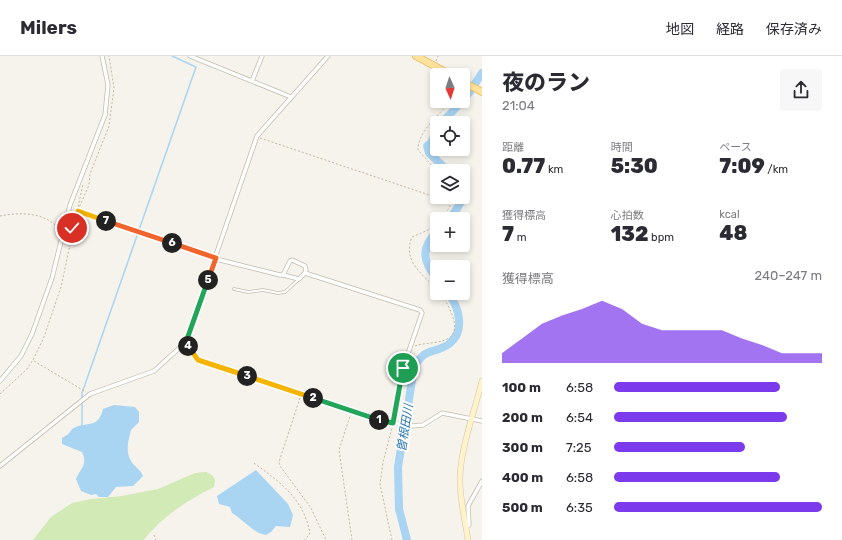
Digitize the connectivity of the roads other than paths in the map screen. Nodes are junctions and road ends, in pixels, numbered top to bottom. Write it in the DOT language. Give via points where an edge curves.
graph roads {
  1 [pos="102,56"];
  2 [pos="190,56"];
  3 [pos="262,56"];
  4 [pos="328,56"];
  5 [pos="416,56"];
  6 [pos="200,58"];
  7 [pos="438,68"];
  8 [pos="252,81"];
  9 [pos="470,85"];
  10 [pos="482,92"];
  11 [pos="291,97"];
  12 [pos="216,258"];
  13 [pos="305,273"];
  14 [pos="283,275"];
  15 [pos="299,279"];
  16 [pos="234,289"];
  17 [pos="186,342"];
  18 [pos="0,380"];
  19 [pos="482,381"];
  20 [pos="472,420"];
  21 [pos="482,421"];
  22 [pos="394,423"];
  23 [pos="0,466"];
  24 [pos="482,481"];
  25 [pos="466,527"];
  26 [pos="468,540"];
  1 -- 18 [label="street" via="108,85 105,115 70,205 50,284 32,334 21,356"];
  2 -- 6 [label="street"];
  3 -- 8 [label="street"];
  4 -- 11 [label="street"];
  5 -- 7 [label="main road"];
  6 -- 8 [label="street"];
  8 -- 11 [label="street"];
  9 -- 10 [label="main road"];
  11 -- 12 [label="street" via="257,136"];
  12 -- 14 [label="street"];
  12 -- 17 [label="street"];
  13 -- 14 [label="street" via="305,266 292,260"];
  13 -- 15 [label="street"];
  13 -- 22 [label="street" via="420,310 422,314 403,368"];
  14 -- 15 [label="street"];
  15 -- 16 [label="lane" via="285,292 248,292"];
  17 -- 22 [label="street" via="198,360"];
  17 -- 23 [label="street" via="154,371 90,394"];
  19 -- 20 [label="main road"];
  20 -- 21 [label="street"];
  20 -- 22 [label="street" via="442,413 423,425"];
  20 -- 25 [label="main road" via="461,461 460,477"];
  24 -- 25 [label="street" via="468,506 469,525"];
  25 -- 26 [label="main road"];
}
